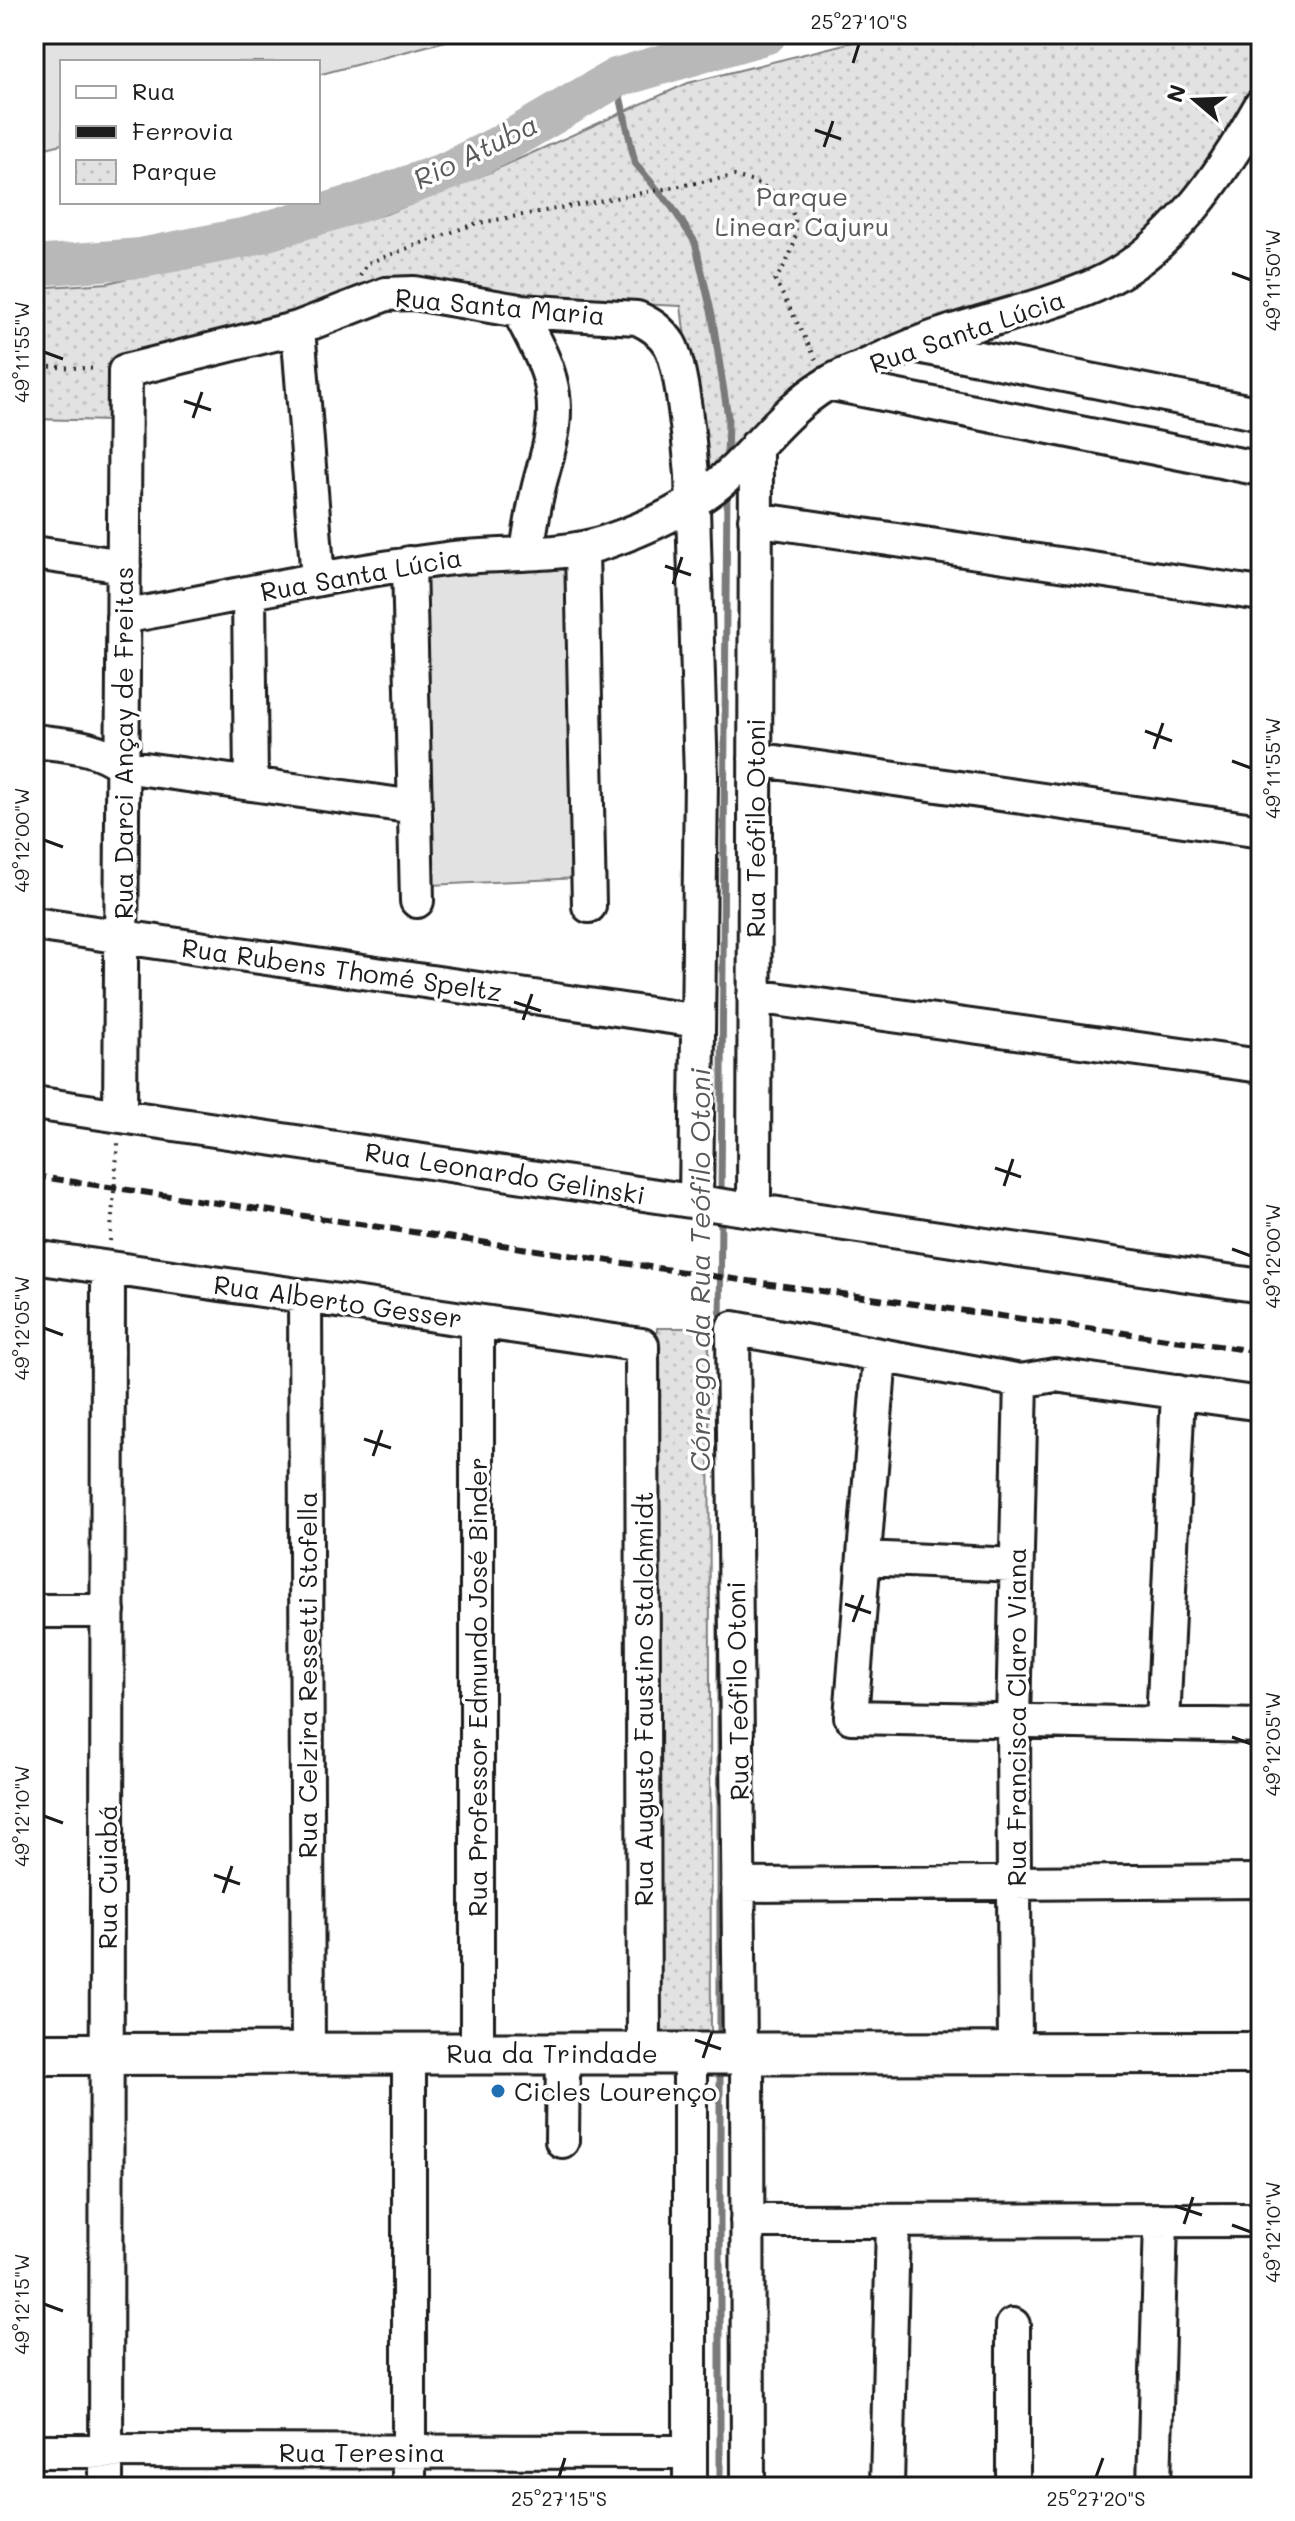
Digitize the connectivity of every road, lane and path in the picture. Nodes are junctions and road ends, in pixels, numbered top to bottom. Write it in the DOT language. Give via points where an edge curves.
graph roads {
  1 [pos="1261,105"];
  2 [pos="519,311"];
  3 [pos="339,313"];
  4 [pos="298,328"];
  5 [pos="913,345"];
  6 [pos="34,366"];
  7 [pos="125,371"];
  8 [pos="828,383"];
  9 [pos="1179,397"];
  10 [pos="1261,414"];
  11 [pos="1169,450"];
  12 [pos="737,465"];
  13 [pos="1261,469"];
  14 [pos="693,502"];
  15 [pos="755,519"];
  16 [pos="582,548"];
  17 [pos="527,552"];
  18 [pos="34,553"];
  19 [pos="409,563"];
  20 [pos="124,566"];
  21 [pos="318,579"];
  22 [pos="249,593"];
  23 [pos="1261,594"];
  24 [pos="123,617"];
  25 [pos="123,721"];
  26 [pos="34,741"];
  27 [pos="94,749"];
  28 [pos="755,759"];
  29 [pos="123,766"];
  30 [pos="251,784"];
  31 [pos="415,807"];
  32 [pos="1261,831"];
  33 [pos="417,901"];
  34 [pos="589,906"];
  35 [pos="34,924"];
  36 [pos="121,937"];
  37 [pos="754,996"];
  38 [pos="698,1021"];
  39 [pos="1261,1066"];
  40 [pos="34,1103"];
  41 [pos="120,1116"];
  42 [pos="703,1203"];
  43 [pos="749,1210"];
  44 [pos="34,1257"];
  45 [pos="108,1268"];
  46 [pos="1261,1286"];
  47 [pos="305,1296"];
  48 [pos="477,1321"];
  49 [pos="642,1345"];
  50 [pos="880,1356"];
  51 [pos="1021,1381"];
  52 [pos="1178,1392"];
  53 [pos="1261,1404"];
  54 [pos="864,1558"];
  55 [pos="1016,1565"];
  56 [pos="34,1611"];
  57 [pos="108,1611"];
  58 [pos="1013,1720"];
  59 [pos="1163,1724"];
  60 [pos="1261,1726"];
  61 [pos="1261,1881"];
  62 [pos="1014,1883"];
  63 [pos="738,1885"];
  64 [pos="107,2053"];
  65 [pos="409,2053"];
  66 [pos="477,2053"];
  67 [pos="563,2053"];
  68 [pos="644,2053"];
  69 [pos="690,2053"];
  70 [pos="743,2053"];
  71 [pos="1015,2053"];
  72 [pos="1261,2053"];
  73 [pos="34,2054"];
  74 [pos="308,2054"];
  75 [pos="562,2141"];
  76 [pos="1161,2220"];
  77 [pos="1261,2220"];
  78 [pos="747,2221"];
  79 [pos="893,2221"];
  80 [pos="1013,2325"];
  81 [pos="34,2451"];
  82 [pos="107,2451"];
  83 [pos="409,2452"];
  84 [pos="690,2452"];
  85 [pos="106,2487"];
  86 [pos="409,2487"];
  87 [pos="690,2487"];
  88 [pos="748,2487"];
  89 [pos="887,2487"];
  90 [pos="1013,2487"];
  91 [pos="1154,2487"];
  1 -- 5 [label="street, Rua Santa Lúcia" via="1201,199 1121,270 1073,294"];
  2 -- 3 [label="street, Rua Santa Maria" via="399,293 376,296"];
  2 -- 14 [label="street, Rua Santa Maria" via="637,318 661,332 676,365"];
  2 -- 17 [label="street" via="544,361 554,408 553,437"];
  3 -- 4 [label="street, Rua Santa Maria"];
  3 -- 8 [label="path" via="368,263 474,224 734,176 773,189 788,205 798,231 790,259 775,280"];
  4 -- 7 [label="street, Rua Santa Maria"];
  4 -- 21 [label="street"];
  5 -- 8 [label="street, Rua Santa Lúcia"];
  5 -- 9 [label="street"];
  6 -- 7 [label="path"];
  7 -- 20 [label="street, Rua Darci Ançay de Freitas"];
  8 -- 11 [label="street"];
  8 -- 12 [label="street, Rua Santa Lúcia"];
  9 -- 10 [label="street"];
  9 -- 11 [label="street"];
  11 -- 13 [label="street"];
  12 -- 14 [label="street, Rua Santa Lúcia"];
  12 -- 15 [label="street, Rua Teófilo Otoni"];
  14 -- 16 [label="street, Rua Santa Lúcia"];
  14 -- 38 [label="street, Rua Teófilo Otoni" via="701,730"];
  15 -- 23 [label="street"];
  15 -- 28 [label="street, Rua Teófilo Otoni"];
  16 -- 17 [label="street, Rua Santa Lúcia"];
  16 -- 34 [label="street"];
  17 -- 19 [label="street, Rua Santa Lúcia"];
  18 -- 20 [label="street"];
  19 -- 21 [label="street, Rua Santa Lúcia"];
  19 -- 31 [label="street"];
  20 -- 24 [label="street, Rua Darci Ançay de Freitas"];
  21 -- 22 [label="street, Rua Santa Lúcia"];
  22 -- 24 [label="street, Rua Santa Lúcia"];
  22 -- 30 [label="street"];
  24 -- 25 [label="street, Rua Darci Ançay de Freitas"];
  25 -- 27 [label="street" via="106,745"];
  25 -- 29 [label="street, Rua Darci Ançay de Freitas"];
  26 -- 27 [label="street"];
  27 -- 29 [label="street"];
  28 -- 32 [label="street"];
  28 -- 37 [label="street, Rua Teófilo Otoni"];
  29 -- 30 [label="street"];
  29 -- 36 [label="street, Rua Darci Ançay de Freitas"];
  30 -- 31 [label="street"];
  31 -- 33 [label="street"];
  35 -- 36 [label="street, Rua Rubens Thomé Speltz"];
  36 -- 38 [label="street, Rua Rubens Thomé Speltz"];
  36 -- 41 [label="street, Rua Darci Ançay de Freitas"];
  37 -- 39 [label="street"];
  37 -- 43 [label="street, Rua Teófilo Otoni"];
  38 -- 42 [label="street, Rua Teófilo Otoni"];
  40 -- 41 [label="street, Rua Leonardo Gelinski"];
  41 -- 42 [label="street, Rua Leonardo Gelinski"];
  41 -- 45 [label="path"];
  42 -- 43 [label="street, Rua Leonardo Gelinski"];
  43 -- 46 [label="street, Rua Leonardo Gelinski"];
  44 -- 45 [label="street, Rua Alberto Gesser"];
  45 -- 47 [label="street, Rua Alberto Gesser"];
  45 -- 57 [label="street, Rua Cuiabá"];
  47 -- 48 [label="street, Rua Alberto Gesser"];
  47 -- 74 [label="street, Rua Celzira Ressetti Stofella"];
  48 -- 49 [label="street, Rua Alberto Gesser"];
  48 -- 66 [label="street, Rua Professor Edmundo José Binder"];
  49 -- 68 [label="street, Rua Augusto Faustino Stalchmidt"];
  50 -- 51 [label="street"];
  50 -- 54 [label="street"];
  50 -- 63 [label="street, Rua Teófilo Otoni" via="733,1328"];
  51 -- 52 [label="street" via="1055,1375"];
  51 -- 55 [label="street, Rua Francisca Claro Viana"];
  52 -- 53 [label="street"];
  52 -- 59 [label="street"];
  54 -- 55 [label="street"];
  54 -- 58 [label="street" via="851,1717"];
  55 -- 58 [label="street, Rua Francisca Claro Viana"];
  56 -- 57 [label="street"];
  57 -- 64 [label="street, Rua Cuiabá"];
  58 -- 59 [label="street"];
  58 -- 62 [label="street, Rua Francisca Claro Viana"];
  59 -- 60 [label="street"];
  61 -- 62 [label="street"];
  62 -- 63 [label="street"];
  62 -- 71 [label="street, Rua Francisca Claro Viana"];
  63 -- 70 [label="street, Rua Teófilo Otoni"];
  64 -- 73 [label="main road, Rua da Trindade"];
  64 -- 74 [label="main road, Rua da Trindade"];
  64 -- 82 [label="street, Rua Cuiabá"];
  65 -- 66 [label="main road, Rua da Trindade"];
  65 -- 74 [label="main road, Rua da Trindade"];
  65 -- 83 [label="street"];
  66 -- 67 [label="main road, Rua da Trindade"];
  67 -- 68 [label="main road, Rua da Trindade"];
  67 -- 75 [label="street"];
  68 -- 69 [label="main road, Rua da Trindade"];
  69 -- 70 [label="main road, Rua da Trindade"];
  69 -- 84 [label="street"];
  70 -- 71 [label="main road, Rua da Trindade"];
  70 -- 78 [label="street, Rua Teófilo Otoni"];
  71 -- 72 [label="main road, Rua da Trindade"];
  76 -- 77 [label="street"];
  76 -- 79 [label="street"];
  76 -- 91 [label="street"];
  78 -- 79 [label="street"];
  78 -- 88 [label="street, Rua Teófilo Otoni"];
  79 -- 89 [label="street"];
  80 -- 90 [label="street"];
  81 -- 82 [label="street, Rua Teresina"];
  82 -- 83 [label="street, Rua Teresina"];
  82 -- 85 [label="street, Rua Cuiabá"];
  83 -- 84 [label="street, Rua Teresina"];
  83 -- 86 [label="street"];
  84 -- 87 [label="street"];
}
